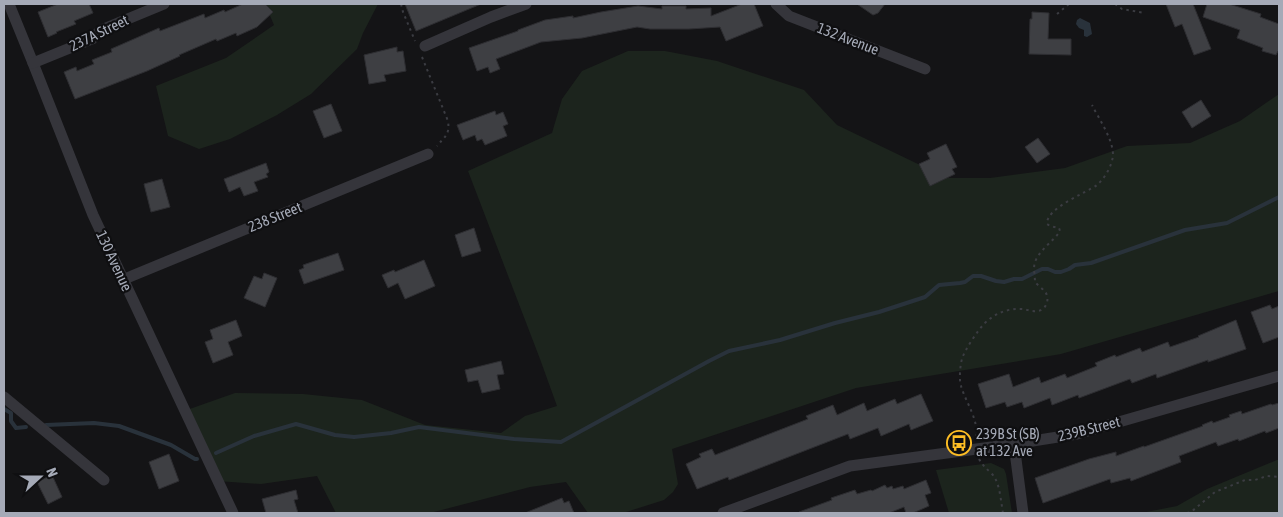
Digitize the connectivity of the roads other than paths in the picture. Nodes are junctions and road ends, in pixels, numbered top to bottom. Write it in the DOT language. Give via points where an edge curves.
graph roads {
  1 [pos="8,4"];
  2 [pos="164,4"];
  3 [pos="526,4"];
  4 [pos="776,4"];
  5 [pos="420,44"];
  6 [pos="33,63"];
  7 [pos="925,69"];
  8 [pos="428,154"];
  9 [pos="122,280"];
  10 [pos="1279,376"];
  11 [pos="4,397"];
  12 [pos="1014,444"];
  13 [pos="104,480"];
  14 [pos="233,513"];
  15 [pos="723,513"];
  16 [pos="1023,513"];
  1 -- 6 [label="street, 130 Avenue"];
  2 -- 6 [label="street, 237A Street"];
  3 -- 5 [label="street"];
  4 -- 7 [label="street, 132 Avenue" via="789,16"];
  6 -- 9 [label="street, 130 Avenue"];
  8 -- 9 [label="street, 238 Street"];
  9 -- 14 [label="street, 130 Avenue"];
  10 -- 12 [label="street, 239B Street" via="1077,434"];
  11 -- 13 [label="street"];
  12 -- 15 [label="street, 239B Street" via="850,466"];
  12 -- 16 [label="street"];
}
